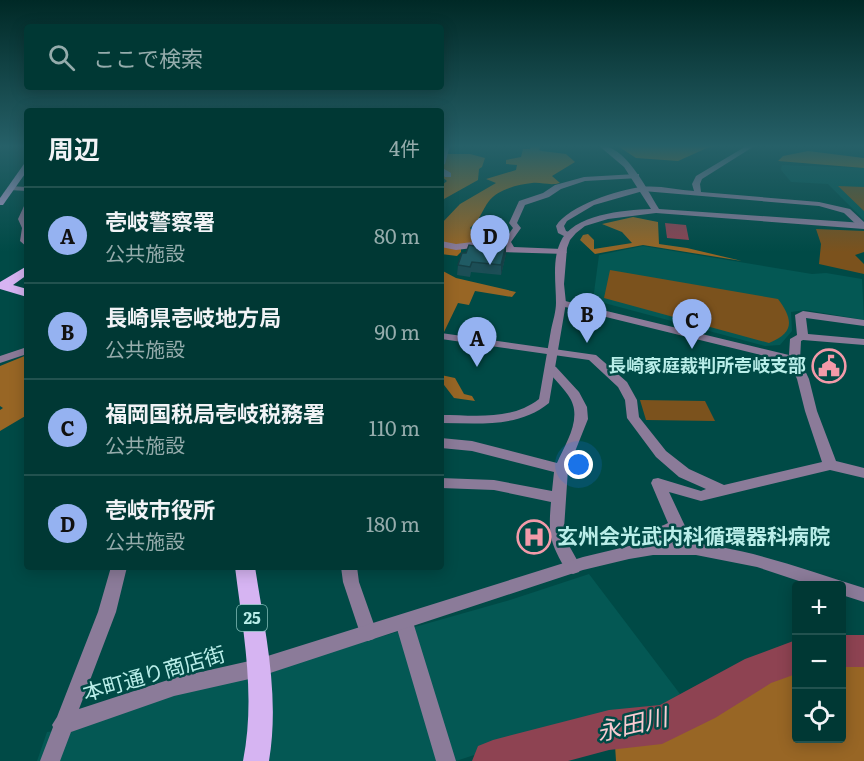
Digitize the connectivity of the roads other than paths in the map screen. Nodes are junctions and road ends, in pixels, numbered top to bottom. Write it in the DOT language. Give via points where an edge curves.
graph roads {
  1 [pos="17,181"];
  2 [pos="579,181"];
  3 [pos="638,181"];
  4 [pos="698,181"];
  5 [pos="12,188"];
  6 [pos="24,189"];
  7 [pos="643,189"];
  8 [pos="698,194"];
  9 [pos="2,199"];
  10 [pos="656,211"];
  11 [pos="863,226"];
  12 [pos="569,235"];
  13 [pos="444,245"];
  14 [pos="510,249"];
  15 [pos="562,252"];
  16 [pos="24,272"];
  17 [pos="1,286"];
  18 [pos="24,292"];
  19 [pos="561,303"];
  20 [pos="864,323"];
  21 [pos="444,336"];
  22 [pos="803,337"];
  23 [pos="864,342"];
  24 [pos="24,351"];
  25 [pos="554,353"];
  26 [pos="0,360"];
  27 [pos="794,360"];
  28 [pos="552,369"];
  29 [pos="444,419"];
  30 [pos="444,443"];
  31 [pos="830,465"];
  32 [pos="561,469"];
  33 [pos="864,473"];
  34 [pos="444,483"];
  35 [pos="723,491"];
  36 [pos="558,498"];
  37 [pos="652,548"];
  38 [pos="573,567"];
  39 [pos="118,570"];
  40 [pos="245,570"];
  41 [pos="349,570"];
  42 [pos="822,581"];
  43 [pos="846,589"];
  44 [pos="864,595"];
  45 [pos="404,622"];
  46 [pos="368,633"];
  47 [pos="258,668"];
  48 [pos="62,725"];
  49 [pos="50,761"];
  50 [pos="256,761"];
  51 [pos="446,761"];
  1 -- 5 [label="main road"];
  2 -- 14 [label="street" via="522,202 513,224 517,228 507,242"];
  3 -- 7 [label="street"];
  4 -- 8 [label="street"];
  5 -- 6 [label="street"];
  5 -- 9 [label="main road"];
  7 -- 8 [label="street"];
  7 -- 10 [label="street"];
  7 -- 12 [label="street" via="585,205 560,226 562,233"];
  8 -- 11 [label="street" via="819,204 847,212"];
  10 -- 11 [label="street"];
  10 -- 12 [label="street" via="599,219"];
  12 -- 15 [label="street"];
  13 -- 14 [label="street"];
  14 -- 15 [label="street"];
  15 -- 19 [label="street"];
  16 -- 17 [label="main road"];
  17 -- 18 [label="main road"];
  19 -- 25 [label="street"];
  19 -- 27 [label="street"];
  20 -- 22 [label="street" via="803,314"];
  21 -- 25 [label="street"];
  22 -- 23 [label="street"];
  22 -- 27 [label="street" via="796,339"];
  24 -- 26 [label="street"];
  25 -- 28 [label="street"];
  25 -- 35 [label="street" via="582,355 597,361 630,394 633,418 661,454 684,473"];
  27 -- 31 [label="street"];
  28 -- 29 [label="street" via="544,400 529,412 506,417"];
  28 -- 32 [label="street" via="575,394 581,407 582,419"];
  30 -- 32 [label="street" via="472,446"];
  31 -- 33 [label="street"];
  31 -- 35 [label="street"];
  32 -- 36 [label="street"];
  34 -- 36 [label="street" via="494,485"];
  35 -- 37 [label="street" via="700,496 658,483 677,526 657,535"];
  36 -- 38 [label="street" via="559,543"];
  37 -- 38 [label="street, 本町通り商店街"];
  37 -- 42 [label="street, 本町通り商店街" via="728,556"];
  38 -- 45 [label="street, 本町通り商店街"];
  39 -- 48 [label="street" via="107,612"];
  40 -- 47 [label="main road, 25"];
  41 -- 46 [label="street"];
  43 -- 44 [label="street"];
  45 -- 46 [label="street, 本町通り商店街"];
  45 -- 51 [label="street"];
  46 -- 47 [label="street, 本町通り商店街"];
  47 -- 48 [label="street, 本町通り商店街" via="174,687"];
  47 -- 50 [label="main road, 25" via="264,705"];
  48 -- 49 [label="street"];
}
